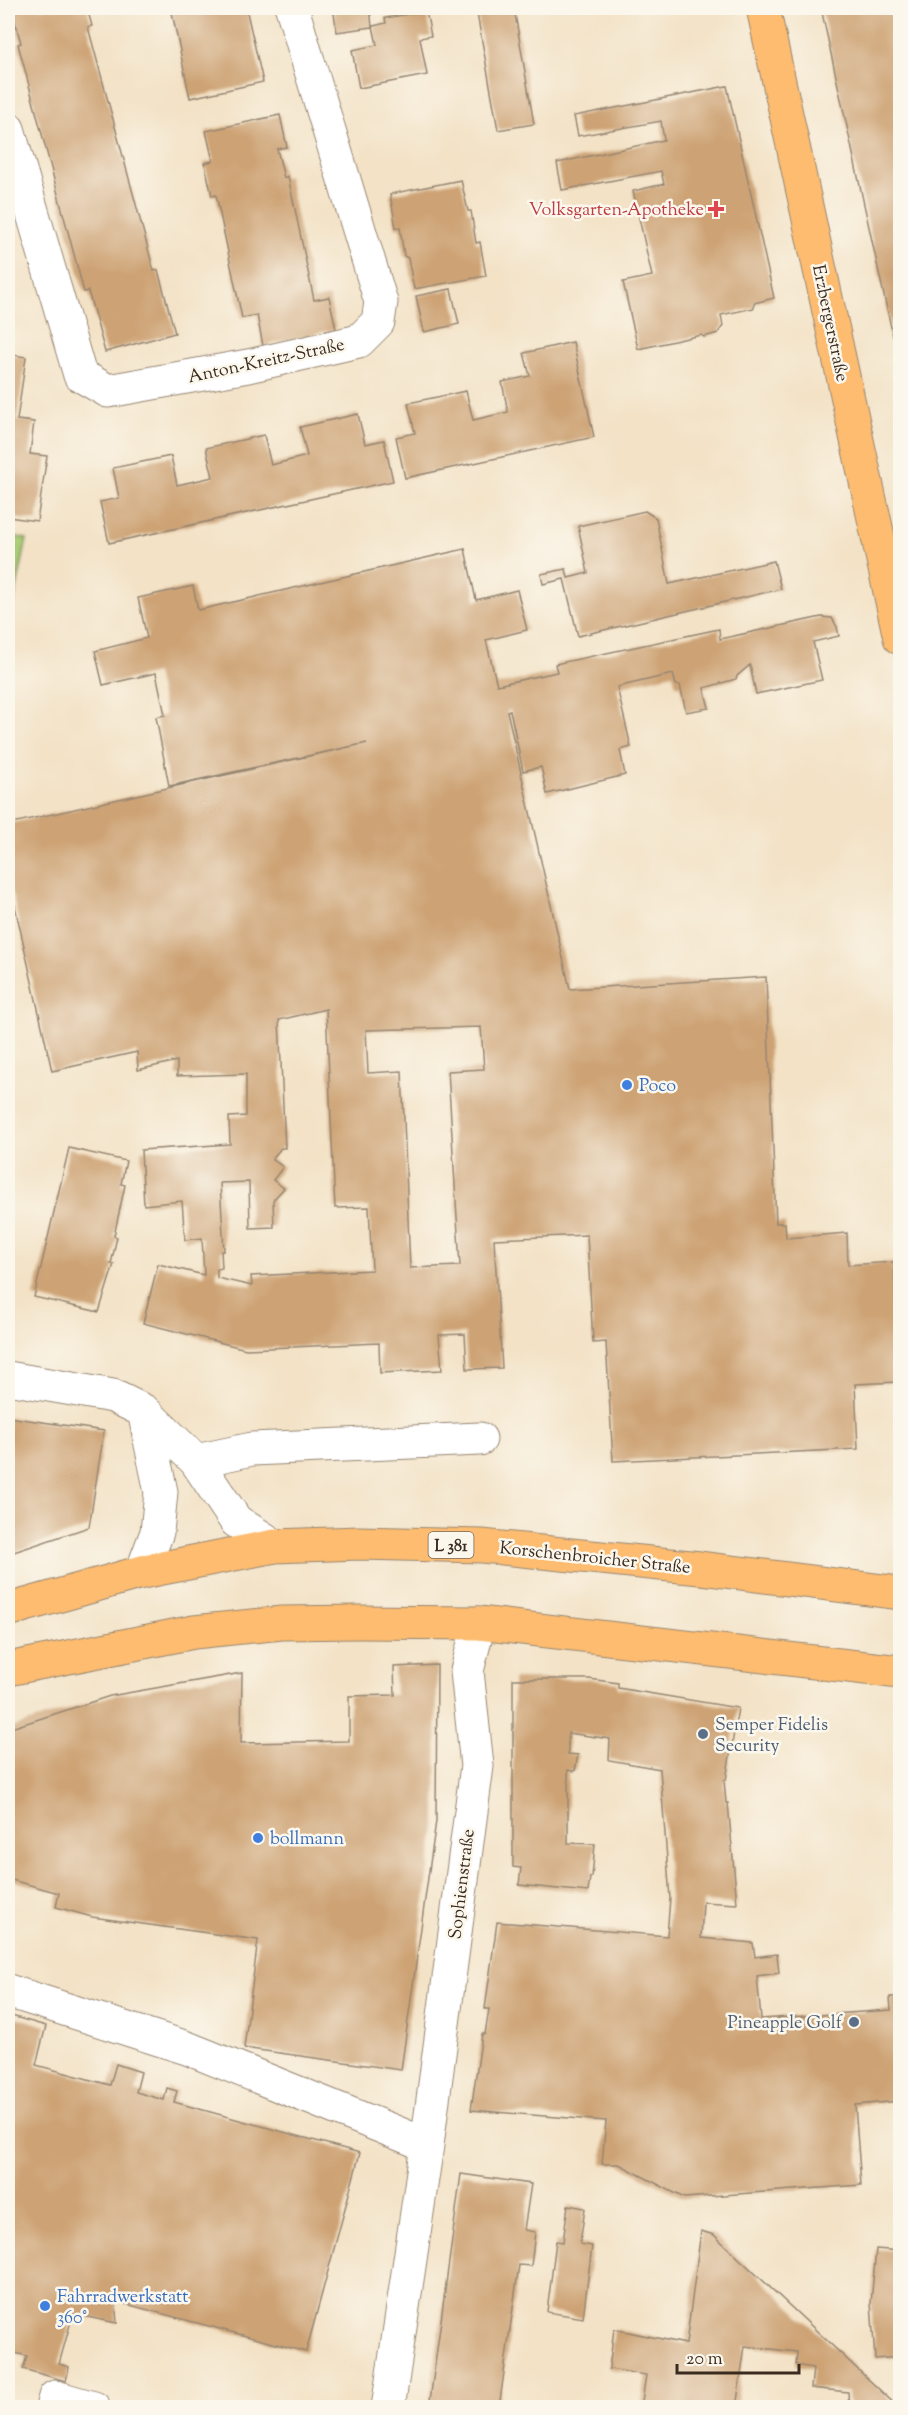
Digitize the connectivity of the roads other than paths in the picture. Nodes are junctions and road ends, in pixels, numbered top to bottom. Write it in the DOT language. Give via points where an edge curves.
graph roads {
  1 [pos="292,8"];
  2 [pos="762,8"];
  3 [pos="8,129"];
  4 [pos="900,638"];
  5 [pos="8,1378"];
  6 [pos="144,1411"];
  7 [pos="480,1439"];
  8 [pos="196,1461"];
  9 [pos="276,1546"];
  10 [pos="142,1572"];
  11 [pos="893,1586"];
  12 [pos="8,1610"];
  13 [pos="479,1623"];
  14 [pos="861,1667"];
  15 [pos="8,1669"];
  16 [pos="900,1672"];
  17 [pos="900,1688"];
  18 [pos="8,1991"];
  19 [pos="427,2145"];
  20 [pos="52,2408"];
  21 [pos="94,2408"];
  22 [pos="388,2408"];
  1 -- 3 [label="street, Anton-Kreitz-Straße" via="381,302 378,322 359,341 108,391 80,375"];
  2 -- 4 [label="main road, Erzbergerstraße"];
  5 -- 6 [label="street" via="113,1396"];
  6 -- 8 [label="street"];
  6 -- 10 [label="street" via="162,1492 157,1532"];
  7 -- 8 [label="street" via="252,1449"];
  8 -- 9 [label="street" via="236,1521"];
  9 -- 10 [label="main road, Korschenbroicher Straße / L 381"];
  9 -- 11 [label="main road, Korschenbroicher Straße / L 381" via="482,1546"];
  10 -- 12 [label="main road, Korschenbroicher Straße / L 381"];
  13 -- 14 [label="main road"];
  13 -- 15 [label="main road" via="282,1623 194,1632"];
  13 -- 19 [label="street, Sophienstraße" via="467,1671 477,1766"];
  14 -- 16 [label="main road"];
  14 -- 17 [label="main road"];
  18 -- 19 [label="street" via="187,2048"];
  19 -- 22 [label="street, Sophienstraße"];
  20 -- 21 [label="street" via="55,2397"];
}
